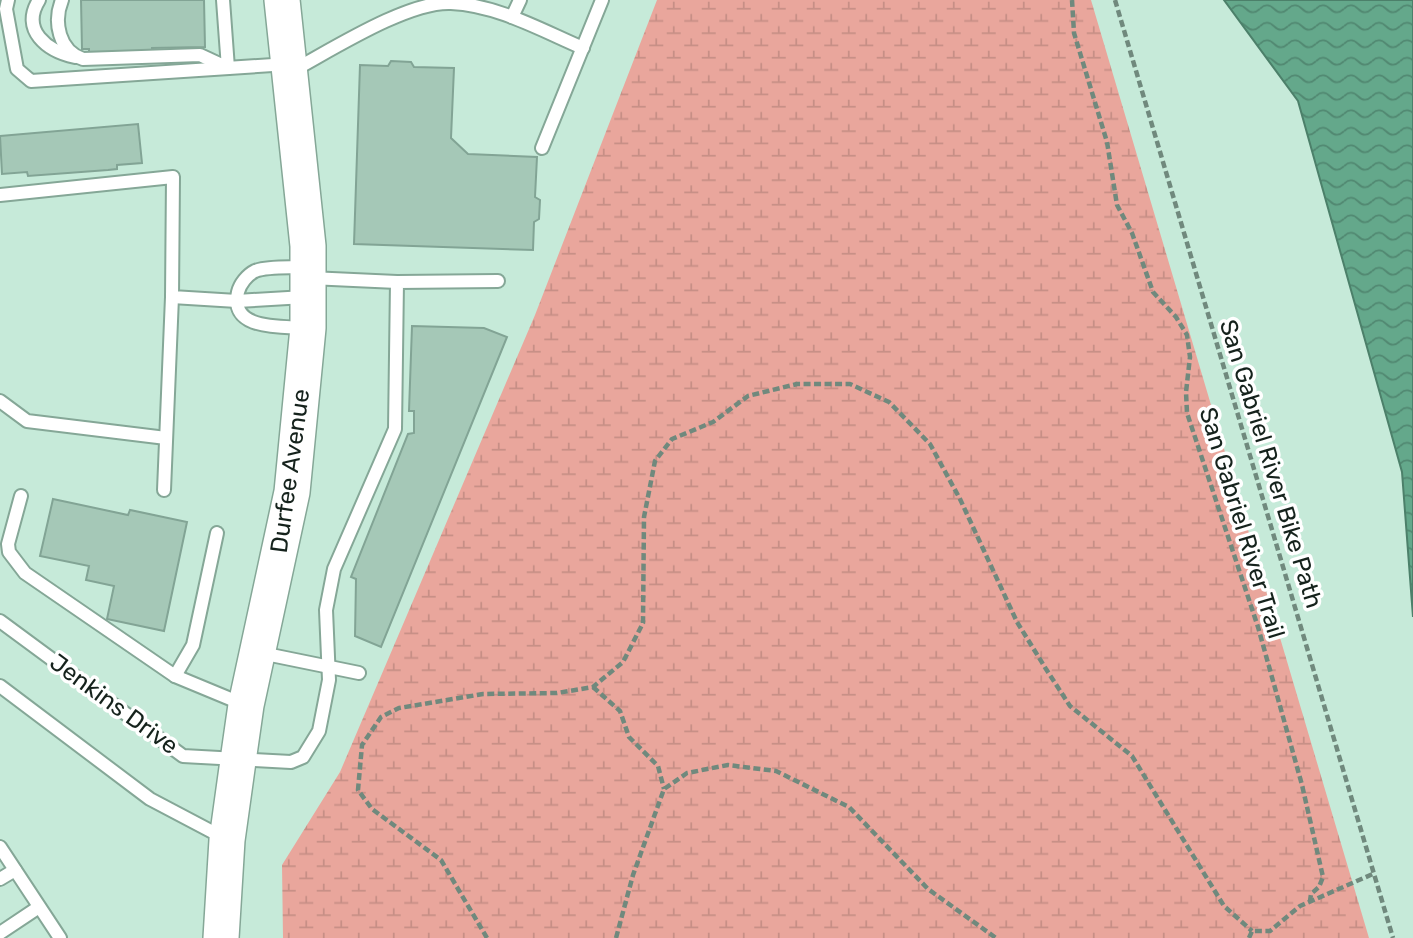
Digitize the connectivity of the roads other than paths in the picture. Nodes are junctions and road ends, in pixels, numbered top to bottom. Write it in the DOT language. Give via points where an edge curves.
graph roads {
  1 [pos="8,0"];
  2 [pos="39,0"];
  3 [pos="62,0"];
  4 [pos="223,0"];
  5 [pos="282,0"];
  6 [pos="520,0"];
  7 [pos="602,0"];
  8 [pos="512,17"];
  9 [pos="583,48"];
  10 [pos="83,58"];
  11 [pos="228,68"];
  12 [pos="290,68"];
  13 [pos="542,148"];
  14 [pos="0,195"];
  15 [pos="498,281"];
  16 [pos="397,282"];
  17 [pos="308,292"];
  18 [pos="172,297"];
  19 [pos="237,300"];
  20 [pos="0,401"];
  21 [pos="166,438"];
  22 [pos="164,490"];
  23 [pos="21,496"];
  24 [pos="217,533"];
  25 [pos="0,621"];
  26 [pos="257,652"];
  27 [pos="329,667"];
  28 [pos="359,673"];
  29 [pos="175,676"];
  30 [pos="0,686"];
  31 [pos="246,705"];
  32 [pos="238,761"];
  33 [pos="227,840"];
  34 [pos="0,847"];
  35 [pos="15,870"];
  36 [pos="0,879"];
  37 [pos="39,907"];
  38 [pos="0,933"];
  39 [pos="60,938"];
  40 [pos="221,938"];
  1 -- 11 [label="lane" via="17,69 30,81"];
  2 -- 10 [label="lane" via="33,14 34,33 43,45 59,54"];
  3 -- 10 [label="lane" via="62,45"];
  4 -- 11 [label="lane"];
  5 -- 12 [label="main road, Durfee Avenue"];
  6 -- 8 [label="lane"];
  7 -- 9 [label="lane"];
  8 -- 9 [label="lane"];
  8 -- 12 [label="lane" via="450,3 432,5 391,19"];
  9 -- 13 [label="lane"];
  10 -- 11 [label="lane" via="200,55"];
  11 -- 12 [label="lane"];
  12 -- 17 [label="main road, Durfee Avenue"];
  14 -- 18 [label="lane" via="173,177"];
  15 -- 16 [label="lane"];
  16 -- 17 [label="lane"];
  16 -- 27 [label="lane" via="395,429 334,569 326,610"];
  17 -- 19 [label="lane"];
  17 -- 19 [label="lane" via="252,323 240,313"];
  17 -- 19 [label="lane" via="257,270 243,281"];
  17 -- 26 [label="main road, Durfee Avenue" via="292,492"];
  18 -- 19 [label="lane"];
  18 -- 21 [label="lane"];
  20 -- 21 [label="lane" via="27,421"];
  21 -- 22 [label="lane"];
  23 -- 29 [label="lane" via="8,544 15,562"];
  24 -- 29 [label="lane" via="193,645"];
  25 -- 32 [label="lane, Jenkins Drive" via="183,756"];
  26 -- 27 [label="lane"];
  26 -- 31 [label="main road, Durfee Avenue"];
  27 -- 28 [label="lane"];
  27 -- 32 [label="lane, Jenkins Drive" via="319,730 303,757 290,762"];
  29 -- 31 [label="lane"];
  30 -- 33 [label="lane" via="150,799"];
  31 -- 32 [label="main road, Durfee Avenue"];
  32 -- 33 [label="main road, Durfee Avenue"];
  33 -- 40 [label="main road, Durfee Avenue"];
  34 -- 35 [label="lane"];
  35 -- 36 [label="lane"];
  35 -- 37 [label="lane"];
  37 -- 38 [label="lane"];
  37 -- 39 [label="lane"];
}
